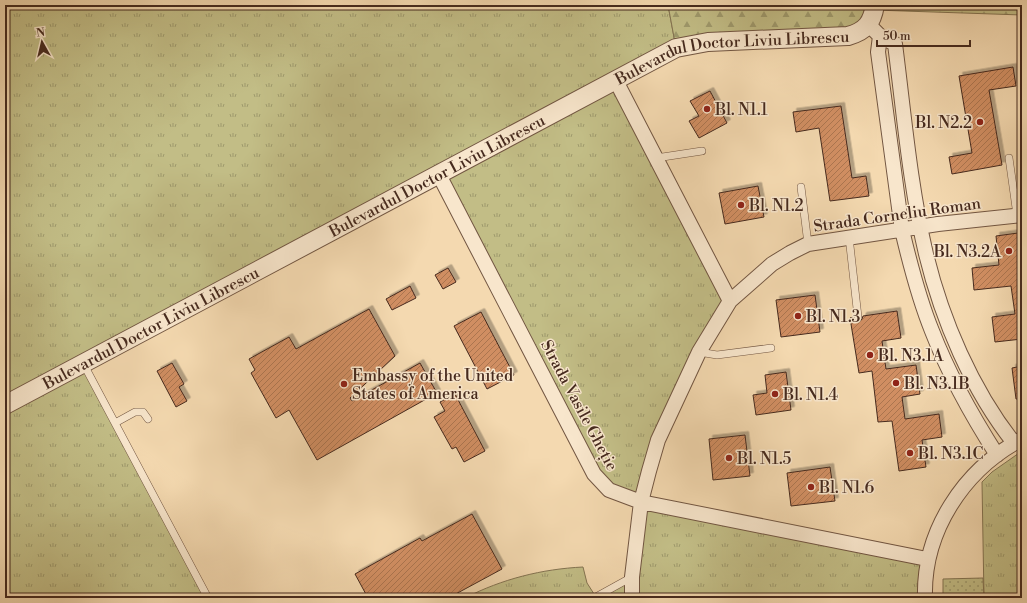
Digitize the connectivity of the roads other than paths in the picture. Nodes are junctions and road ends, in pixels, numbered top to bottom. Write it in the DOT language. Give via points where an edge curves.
graph roads {
  1 [pos="874,16"];
  2 [pos="615,79"];
  3 [pos="702,151"];
  4 [pos="656,158"];
  5 [pos="1009,158"];
  6 [pos="438,173"];
  7 [pos="801,187"];
  8 [pos="1020,215"];
  9 [pos="920,227"];
  10 [pos="902,230"];
  11 [pos="849,237"];
  12 [pos="808,244"];
  13 [pos="730,302"];
  14 [pos="858,317"];
  15 [pos="770,348"];
  16 [pos="699,352"];
  17 [pos="83,362"];
  18 [pos="5,405"];
  19 [pos="148,419"];
  20 [pos="115,423"];
  21 [pos="1018,441"];
  22 [pos="996,455"];
  23 [pos="641,502"];
  24 [pos="927,559"];
  25 [pos="632,577"];
  26 [pos="208,598"];
  27 [pos="594,598"];
  28 [pos="632,598"];
  29 [pos="925,598"];
  1 -- 2 [label="street, Bulevardul Doctor Liviu Librescu" via="858,33 848,36 692,44 676,48"];
  1 -- 9 [label="street" via="895,44"];
  1 -- 10 [label="street"];
  2 -- 4 [label="street"];
  2 -- 6 [label="street, Bulevardul Doctor Liviu Librescu"];
  3 -- 4 [label="lane"];
  4 -- 13 [label="street"];
  5 -- 8 [label="lane"];
  6 -- 17 [label="street, Bulevardul Doctor Liviu Librescu"];
  6 -- 23 [label="street, Strada Vasile Gheție" via="594,474 609,490"];
  7 -- 12 [label="lane"];
  8 -- 9 [label="street, Strada Corneliu Roman"];
  9 -- 10 [label="street, Strada Corneliu Roman"];
  9 -- 21 [label="street" via="930,271 961,354 991,411"];
  10 -- 11 [label="street, Strada Corneliu Roman"];
  10 -- 22 [label="street" via="916,283 946,365"];
  11 -- 12 [label="street, Strada Corneliu Roman"];
  11 -- 14 [label="lane"];
  12 -- 13 [label="street, Strada Corneliu Roman" via="772,264"];
  13 -- 16 [label="street, Strada Corneliu Roman"];
  15 -- 16 [label="lane" via="717,355"];
  16 -- 23 [label="street, Strada Corneliu Roman" via="658,440"];
  17 -- 18 [label="street, Bulevardul Doctor Liviu Librescu"];
  17 -- 20 [label="lane"];
  19 -- 20 [label="lane" via="143,412 135,412"];
  20 -- 26 [label="lane"];
  21 -- 22 [label="street"];
  22 -- 24 [label="street" via="970,479 950,506 939,525"];
  23 -- 24 [label="street, Strada Vasile Gheție"];
  23 -- 25 [label="street, Strada Corneliu Roman"];
  24 -- 29 [label="street"];
  25 -- 27 [label="lane"];
  25 -- 28 [label="street, Strada Corneliu Roman"];
}
